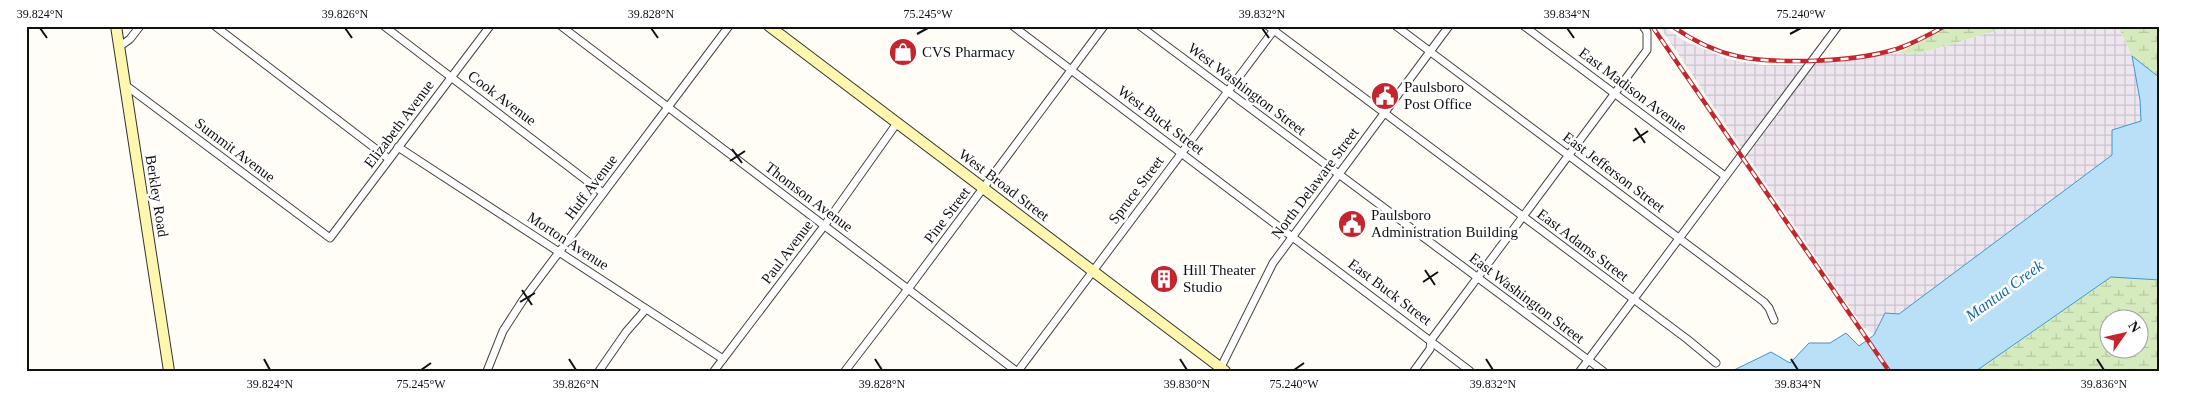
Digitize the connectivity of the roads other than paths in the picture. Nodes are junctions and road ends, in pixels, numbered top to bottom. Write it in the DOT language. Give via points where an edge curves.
graph roads {
  1 [pos="116,26"];
  2 [pos="140,26"];
  3 [pos="214,26"];
  4 [pos="384,26"];
  5 [pos="490,26"];
  6 [pos="560,26"];
  7 [pos="729,26"];
  8 [pos="768,26"];
  9 [pos="1013,26"];
  10 [pos="1104,26"];
  11 [pos="1140,26"];
  12 [pos="1396,26"];
  13 [pos="1449,26"];
  14 [pos="1524,26"];
  15 [pos="1643,26"];
  16 [pos="1838,26"];
  17 [pos="1273,28"];
  18 [pos="120,47"];
  19 [pos="1430,52"];
  20 [pos="1071,70"];
  21 [pos="451,77"];
  22 [pos="124,84"];
  23 [pos="1227,91"];
  24 [pos="1615,94"];
  25 [pos="668,107"];
  26 [pos="1384,113"];
  27 [pos="897,123"];
  28 [pos="398,147"];
  29 [pos="1181,153"];
  30 [pos="1568,155"];
  31 [pos="389,159"];
  32 [pos="1338,174"];
  33 [pos="1725,176"];
  34 [pos="984,188"];
  35 [pos="603,193"];
  36 [pos="1522,217"];
  37 [pos="824,226"];
  38 [pos="1292,236"];
  39 [pos="330,238"];
  40 [pos="1679,238"];
  41 [pos="560,252"];
  42 [pos="1093,271"];
  43 [pos="1477,278"];
  44 [pos="908,289"];
  45 [pos="1633,299"];
  46 [pos="646,309"];
  47 [pos="1774,320"];
  48 [pos="1431,340"];
  49 [pos="723,359"];
  50 [pos="1588,360"];
  51 [pos="1716,363"];
  52 [pos="1220,370"];
  53 [pos="169,371"];
  54 [pos="487,371"];
  55 [pos="599,371"];
  56 [pos="714,371"];
  57 [pos="845,371"];
  58 [pos="1017,371"];
  59 [pos="1414,371"];
  60 [pos="1470,371"];
  61 [pos="1580,371"];
  62 [pos="1603,371"];
  1 -- 18 [label="main road, Berkley Road"];
  2 -- 18 [label="street"];
  3 -- 31 [label="street"];
  4 -- 21 [label="street, Cook Avenue"];
  5 -- 21 [label="street, Elizabeth Avenue"];
  6 -- 25 [label="street, Thomson Avenue"];
  7 -- 25 [label="street, Huff Avenue"];
  8 -- 27 [label="main road, West Broad Street"];
  9 -- 20 [label="street, West Buck Street"];
  10 -- 20 [label="street, Pine Street"];
  11 -- 23 [label="street, West Washington Street"];
  12 -- 19 [label="street, East Jefferson Street"];
  13 -- 19 [label="street, North Delaware Street"];
  14 -- 24 [label="street, East Madison Avenue"];
  15 -- 24 [label="street" via="1648,38 1646,50"];
  16 -- 33 [label="street"];
  17 -- 23 [label="street, Spruce Street"];
  17 -- 26 [label="street, East Adams Street"];
  18 -- 22 [label="main road, Berkley Road"];
  19 -- 26 [label="street, North Delaware Street"];
  19 -- 30 [label="street, East Jefferson Street"];
  20 -- 29 [label="street, West Buck Street"];
  20 -- 34 [label="street, Pine Street"];
  21 -- 28 [label="street, Elizabeth Avenue"];
  21 -- 35 [label="street, Cook Avenue"];
  22 -- 39 [label="street, Summit Avenue"];
  22 -- 53 [label="main road, Berkley Road"];
  23 -- 29 [label="street, Spruce Street"];
  23 -- 32 [label="street, West Washington Street"];
  24 -- 30 [label="street"];
  24 -- 33 [label="street, East Madison Avenue"];
  25 -- 35 [label="street, Huff Avenue"];
  25 -- 37 [label="street, Thomson Avenue"];
  26 -- 32 [label="street, North Delaware Street"];
  26 -- 36 [label="street, East Adams Street"];
  27 -- 34 [label="main road, West Broad Street"];
  27 -- 37 [label="street, Paul Avenue"];
  28 -- 31 [label="street, Elizabeth Avenue"];
  28 -- 41 [label="street, Morton Avenue"];
  29 -- 38 [label="street, West Buck Street"];
  29 -- 42 [label="street, Spruce Street"];
  30 -- 36 [label="street"];
  30 -- 40 [label="street, East Jefferson Street"];
  31 -- 39 [label="street, Elizabeth Avenue"];
  32 -- 38 [label="street, North Delaware Street"];
  32 -- 43 [label="street, East Washington Street"];
  33 -- 40 [label="street"];
  34 -- 42 [label="main road, West Broad Street"];
  34 -- 44 [label="street, Pine Street"];
  35 -- 41 [label="street, Huff Avenue"];
  36 -- 43 [label="street"];
  36 -- 45 [label="street, East Adams Street"];
  37 -- 44 [label="street, Thomson Avenue"];
  37 -- 49 [label="street, Paul Avenue"];
  38 -- 48 [label="street, East Buck Street"];
  38 -- 52 [label="street, North Delaware Street" via="1264,277"];
  40 -- 45 [label="street"];
  40 -- 47 [label="street, East Jefferson Street" via="1764,302"];
  41 -- 46 [label="street, Morton Avenue"];
  41 -- 54 [label="street, Huff Avenue" via="509,320"];
  42 -- 52 [label="main road, West Broad Street"];
  42 -- 58 [label="street, Spruce Street"];
  43 -- 48 [label="street"];
  43 -- 50 [label="street, East Washington Street"];
  44 -- 57 [label="street, Pine Street"];
  44 -- 58 [label="street, Thomson Avenue"];
  45 -- 50 [label="street"];
  45 -- 51 [label="street, East Adams Street"];
  46 -- 49 [label="street, Morton Avenue"];
  46 -- 55 [label="street"];
  48 -- 59 [label="street" via="1430,349"];
  48 -- 60 [label="street, East Buck Street"];
  49 -- 56 [label="street, Paul Avenue"];
  50 -- 61 [label="street"];
  50 -- 62 [label="street, East Washington Street"];
}
